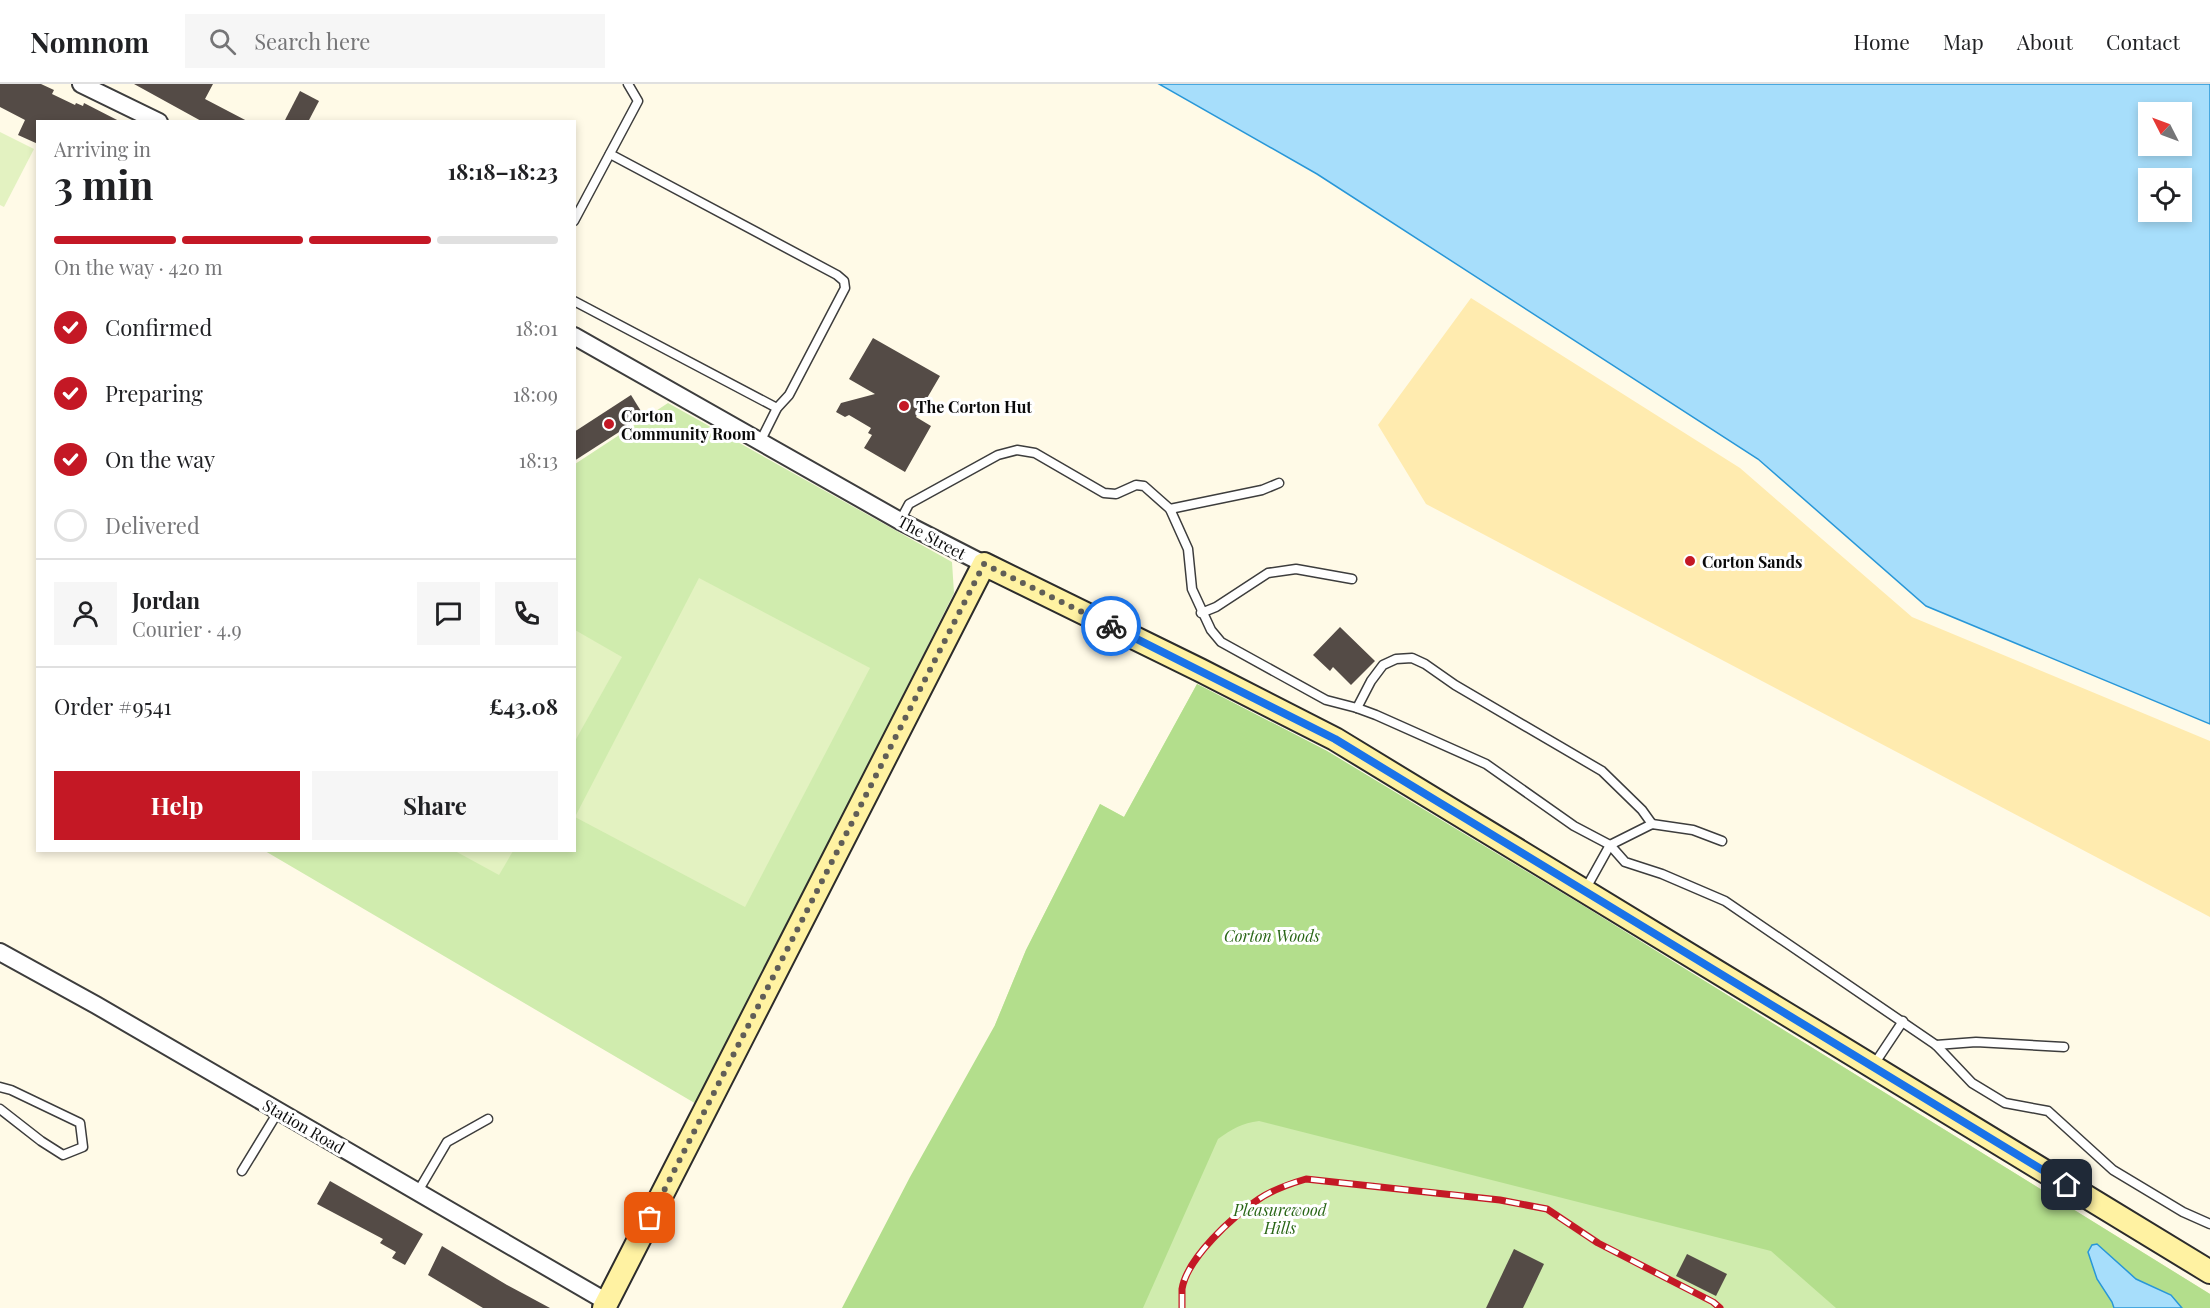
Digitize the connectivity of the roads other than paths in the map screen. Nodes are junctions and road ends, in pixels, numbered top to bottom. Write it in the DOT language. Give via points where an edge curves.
graph roads {
  1 [pos="81,84"];
  2 [pos="628,84"];
  3 [pos="116,91"];
  4 [pos="156,120"];
  5 [pos="610,154"];
  6 [pos="576,217"];
  7 [pos="576,302"];
  8 [pos="576,337"];
  9 [pos="777,408"];
  10 [pos="760,442"];
  11 [pos="1279,483"];
  12 [pos="1170,509"];
  13 [pos="900,521"];
  14 [pos="984,564"];
  15 [pos="1352,579"];
  16 [pos="1201,613"];
  17 [pos="1357,708"];
  18 [pos="1652,824"];
  19 [pos="1722,841"];
  20 [pos="1610,845"];
  21 [pos="1585,891"];
  22 [pos="0,952"];
  23 [pos="1903,1022"];
  24 [pos="1936,1045"];
  25 [pos="2064,1047"];
  26 [pos="1873,1067"];
  27 [pos="0,1087"];
  28 [pos="0,1109"];
  29 [pos="278,1112"];
  30 [pos="488,1119"];
  31 [pos="242,1171"];
  32 [pos="417,1193"];
  33 [pos="2210,1224"];
  34 [pos="2210,1272"];
  35 [pos="605,1305"];
  1 -- 3 [label="street"];
  2 -- 5 [label="lane" via="638,101"];
  3 -- 4 [label="street"];
  5 -- 6 [label="lane"];
  5 -- 9 [label="lane" via="844,280 845,288 789,395"];
  7 -- 9 [label="lane"];
  8 -- 10 [label="street, The Street"];
  9 -- 10 [label="lane"];
  10 -- 13 [label="street, The Street"];
  11 -- 12 [label="lane"];
  12 -- 13 [label="lane" via="1144,486 1136,485 1116,494 1104,492 1035,453 1017,450 998,455 909,504"];
  12 -- 16 [label="lane" via="1188,549 1192,589"];
  13 -- 14 [label="street, The Street"];
  14 -- 21 [label="main road, The Street" via="1335,739"];
  14 -- 35 [label="main road"];
  15 -- 16 [label="lane" via="1296,569 1268,573"];
  16 -- 17 [label="lane" via="1221,642 1326,700"];
  17 -- 18 [label="lane" via="1383,665 1412,658 1425,663 1455,685 1602,771"];
  17 -- 20 [label="lane" via="1486,764 1574,826"];
  18 -- 19 [label="lane" via="1693,830"];
  18 -- 20 [label="lane"];
  20 -- 21 [label="lane"];
  20 -- 23 [label="lane" via="1625,862 1725,901"];
  21 -- 26 [label="main road, The Street"];
  22 -- 29 [label="street, Station Road"];
  23 -- 24 [label="lane"];
  23 -- 26 [label="lane"];
  24 -- 25 [label="lane" via="1976,1042"];
  24 -- 33 [label="lane" via="1972,1083 2005,1103 2048,1112 2113,1170"];
  26 -- 34 [label="main road, The Street"];
  27 -- 28 [label="lane" via="80,1123 83,1148 63,1155"];
  29 -- 31 [label="lane"];
  29 -- 32 [label="street, Station Road"];
  30 -- 32 [label="lane" via="447,1142"];
  32 -- 35 [label="street, Station Road"];
}
